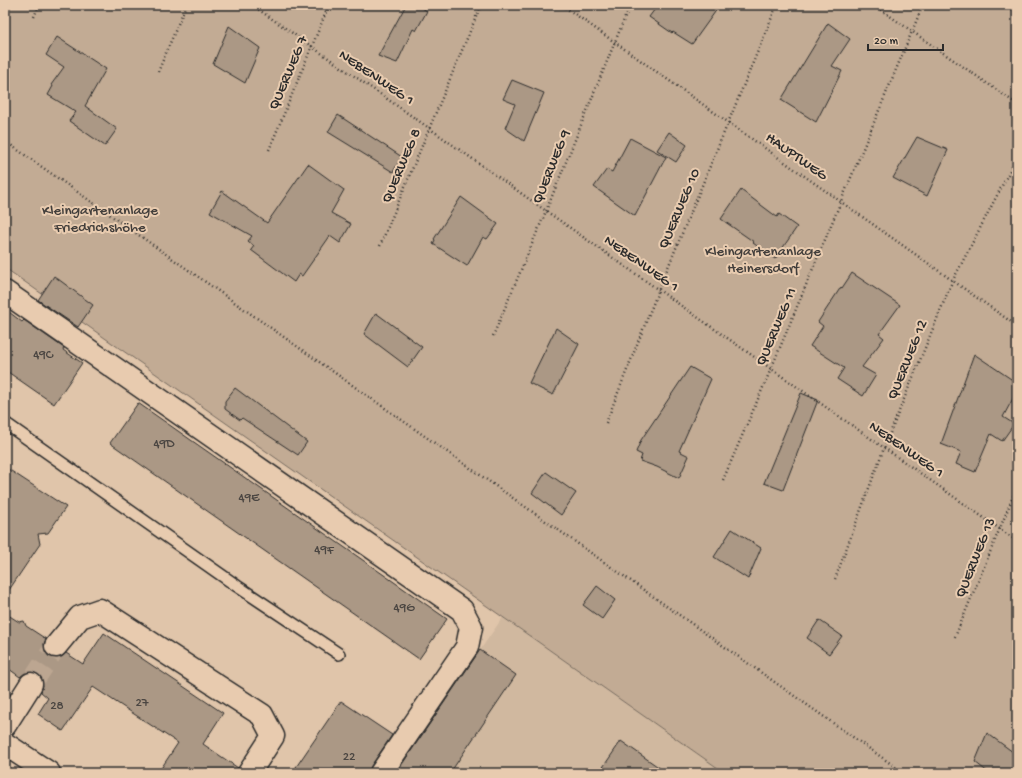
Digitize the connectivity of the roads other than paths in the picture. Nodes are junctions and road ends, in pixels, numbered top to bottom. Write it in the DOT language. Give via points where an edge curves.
graph roads {
  1 [pos="5,292"];
  2 [pos="5,423"];
  3 [pos="56,646"];
  4 [pos="339,654"];
  5 [pos="31,684"];
  6 [pos="5,725"];
  7 [pos="5,744"];
  8 [pos="49,773"];
  9 [pos="249,773"];
  10 [pos="382,773"];
  1 -- 10 [label="street" via="462,610 471,627 467,647"];
  2 -- 4 [label="lane" via="237,586"];
  3 -- 9 [label="street" via="80,617 100,610 262,715 272,736"];
  5 -- 6 [label="street"];
  7 -- 8 [label="street"];
}
